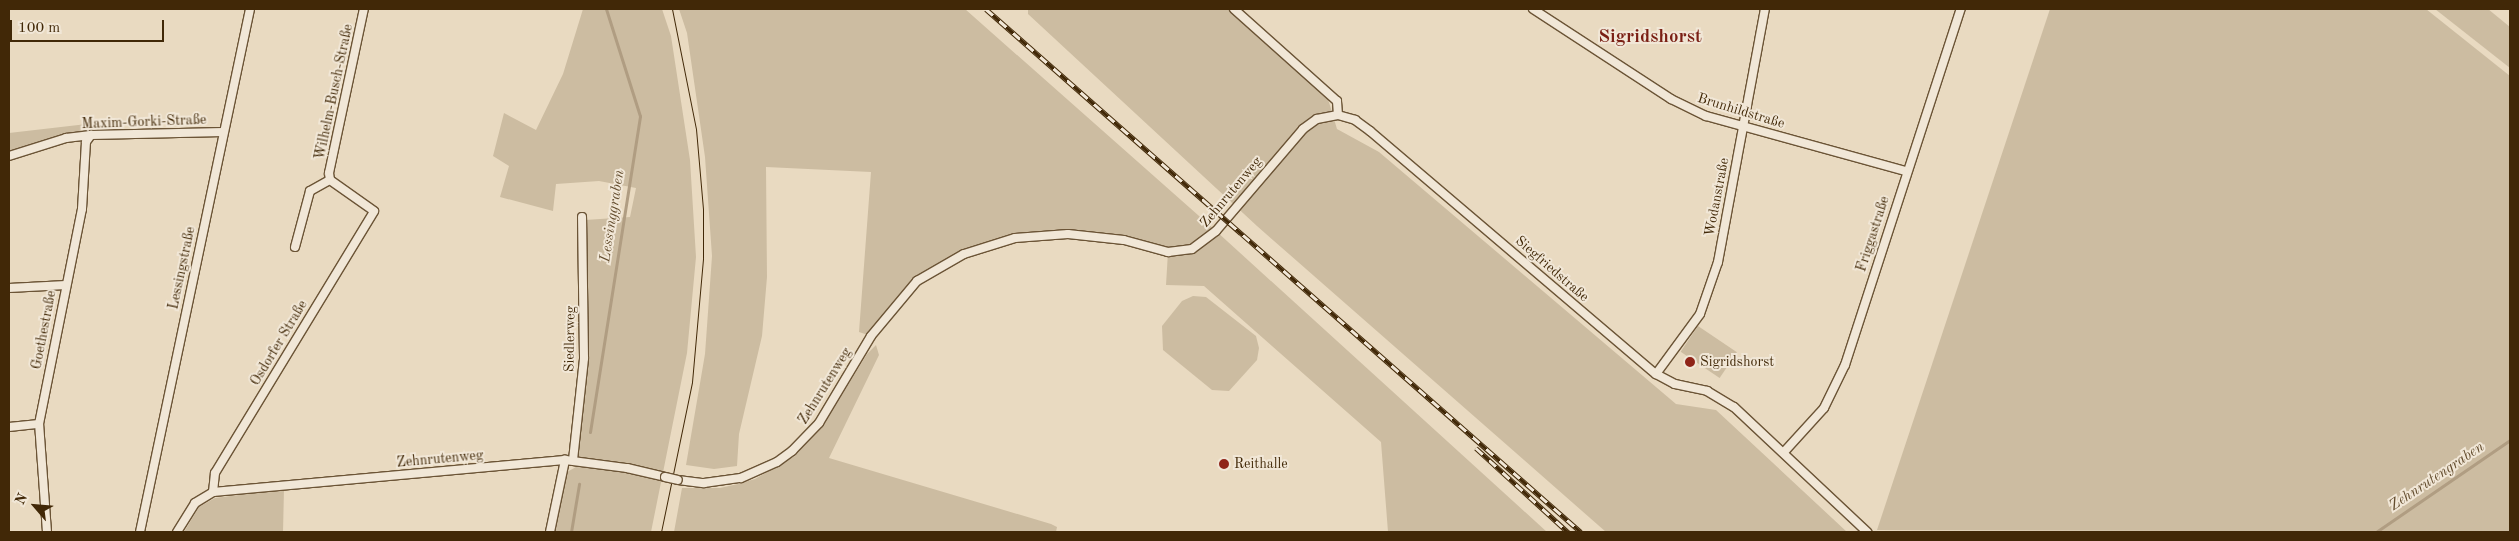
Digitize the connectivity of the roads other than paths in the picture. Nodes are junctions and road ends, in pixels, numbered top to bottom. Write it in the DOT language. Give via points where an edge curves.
graph roads {
  1 [pos="250,9"];
  2 [pos="364,9"];
  3 [pos="1234,9"];
  4 [pos="1533,9"];
  5 [pos="1765,9"];
  6 [pos="1961,9"];
  7 [pos="1338,115"];
  8 [pos="1743,127"];
  9 [pos="223,132"];
  10 [pos="91,135"];
  11 [pos="9,156"];
  12 [pos="1906,171"];
  13 [pos="330,180"];
  14 [pos="374,210"];
  15 [pos="582,218"];
  16 [pos="295,247"];
  17 [pos="66,285"];
  18 [pos="9,288"];
  19 [pos="1656,374"];
  20 [pos="39,424"];
  21 [pos="9,427"];
  22 [pos="1784,452"];
  23 [pos="569,460"];
  24 [pos="213,492"];
  25 [pos="46,532"];
  26 [pos="140,532"];
  27 [pos="177,532"];
  28 [pos="550,532"];
  29 [pos="1867,532"];
  1 -- 9 [label="street, Lessingstraße"];
  2 -- 13 [label="street, Wilhelm-Busch-Straße"];
  3 -- 7 [label="street" via="1332,95 1337,101"];
  4 -- 8 [label="street, Brunhildstraße" via="1671,99 1706,116"];
  5 -- 8 [label="street, Wodanstraße"];
  6 -- 12 [label="street, Friggastraße"];
  7 -- 19 [label="street, Siegfriedstraße" via="1355,120 1370,130"];
  7 -- 23 [label="street, Zehnrutenweg, bridge" via="1317,119 1303,129 1216,231 1192,249 1168,252 1124,240 1068,234 1015,238 964,254 918,281 871,336 819,423 792,451 764,469 741,478 704,483"];
  8 -- 12 [label="street, Brunhildstraße"];
  8 -- 19 [label="street, Wodanstraße" via="1718,262 1700,314"];
  9 -- 10 [label="street, Maxim-Gorki-Straße"];
  9 -- 26 [label="street, Lessingstraße"];
  10 -- 11 [label="street, Maxim-Gorki-Straße" via="66,138"];
  10 -- 17 [label="street, Goethestraße" via="86,142 82,209"];
  12 -- 22 [label="street, Friggastraße" via="1845,365 1824,408"];
  13 -- 14 [label="street, Wilhelm-Busch-Straße"];
  13 -- 16 [label="street, Wilhelm-Busch-Straße" via="310,191"];
  14 -- 24 [label="street, Osdorfer Straße" via="215,473"];
  15 -- 23 [label="street, Siedlerweg" via="584,358"];
  17 -- 18 [label="street"];
  17 -- 20 [label="street, Goethestraße"];
  19 -- 22 [label="street, Siegfriedstraße" via="1675,384 1707,391 1734,407"];
  20 -- 21 [label="street"];
  20 -- 25 [label="street, Goethestraße"];
  22 -- 29 [label="street, Siegfriedstraße"];
  23 -- 24 [label="street, Zehnrutenweg"];
  23 -- 28 [label="street, Siedlerweg"];
  24 -- 27 [label="street" via="195,503"];
}
